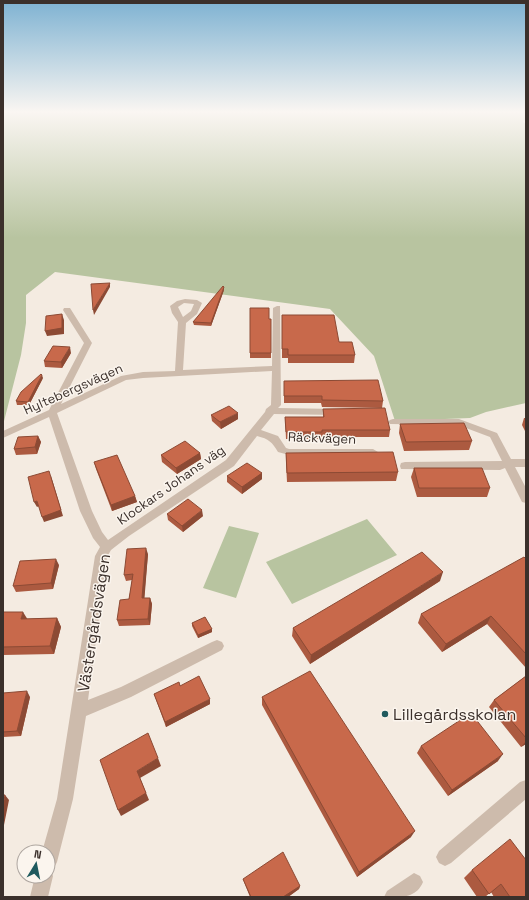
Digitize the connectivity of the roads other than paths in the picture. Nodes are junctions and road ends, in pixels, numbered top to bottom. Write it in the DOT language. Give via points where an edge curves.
graph roads {
  1 [pos="277,308"];
  2 [pos="67,310"];
  3 [pos="182,322"];
  4 [pos="277,368"];
  5 [pos="179,373"];
  6 [pos="269,411"];
  7 [pos="349,412"];
  8 [pos="52,413"];
  9 [pos="393,422"];
  10 [pos="254,432"];
  11 [pos="3,435"];
  12 [pos="373,452"];
  13 [pos="508,463"];
  14 [pos="526,463"];
  15 [pos="405,466"];
  16 [pos="526,499"];
  17 [pos="107,547"];
  18 [pos="217,646"];
  19 [pos="79,710"];
  20 [pos="526,788"];
  21 [pos="53,844"];
  22 [pos="445,857"];
  23 [pos="414,882"];
  24 [pos="42,884"];
  25 [pos="39,897"];
  26 [pos="393,897"];
  1 -- 4 [label="street, Klockars Johans väg"];
  2 -- 8 [label="street" via="88,343"];
  3 -- 5 [label="street"];
  4 -- 5 [label="street, Hyltebergsvägen"];
  4 -- 6 [label="street, Klockars Johans väg" via="276,405"];
  5 -- 8 [label="street, Hyltebergsvägen" via="124,378"];
  6 -- 7 [label="street"];
  6 -- 10 [label="street, Klockars Johans väg"];
  8 -- 11 [label="street, Hyltebergsvägen"];
  8 -- 17 [label="street, Västergårdsvägen" via="86,511 97,535"];
  9 -- 13 [label="street" via="458,422 494,435"];
  10 -- 12 [label="street, Räckvägen" via="275,438 282,450 289,452"];
  10 -- 17 [label="street, Klockars Johans väg" via="230,463"];
  13 -- 14 [label="street"];
  13 -- 15 [label="street" via="500,466"];
  13 -- 16 [label="street"];
  17 -- 19 [label="street, Västergårdsvägen" via="101,556"];
  18 -- 19 [label="street" via="126,692"];
  19 -- 21 [label="street, Västergårdsvägen" via="65,799"];
  20 -- 22 [label="street"];
  23 -- 26 [label="street"];
  24 -- 25 [label="street"];
}
